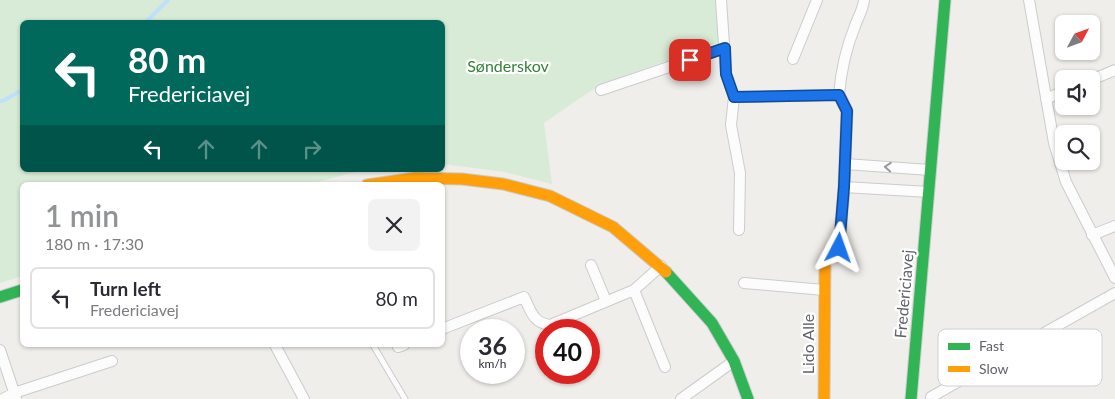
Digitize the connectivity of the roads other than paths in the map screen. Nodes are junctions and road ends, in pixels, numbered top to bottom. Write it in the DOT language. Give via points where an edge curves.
graph roads {
  1 [pos="721,0"];
  2 [pos="818,0"];
  3 [pos="864,0"];
  4 [pos="945,0"];
  5 [pos="1030,0"];
  6 [pos="725,48"];
  7 [pos="793,59"];
  8 [pos="1115,70"];
  9 [pos="1100,76"];
  10 [pos="601,90"];
  11 [pos="1055,94"];
  12 [pos="839,95"];
  13 [pos="734,97"];
  14 [pos="1046,98"];
  15 [pos="845,164"];
  16 [pos="930,170"];
  17 [pos="388,182"];
  18 [pos="844,187"];
  19 [pos="929,192"];
  20 [pos="1115,226"];
  21 [pos="739,230"];
  22 [pos="1092,235"];
  23 [pos="591,265"];
  24 [pos="661,266"];
  25 [pos="1115,278"];
  26 [pos="744,283"];
  27 [pos="634,290"];
  28 [pos="824,290"];
  29 [pos="20,291"];
  30 [pos="1115,293"];
  31 [pos="0,297"];
  32 [pos="606,302"];
  33 [pos="445,329"];
  34 [pos="1051,329"];
  35 [pos="277,347"];
  36 [pos="374,347"];
  37 [pos="0,350"];
  38 [pos="112,361"];
  39 [pos="734,361"];
  40 [pos="665,367"];
  41 [pos="950,386"];
  42 [pos="15,396"];
  43 [pos="930,397"];
  44 [pos="3,399"];
  45 [pos="304,399"];
  46 [pos="405,399"];
  47 [pos="681,399"];
  48 [pos="748,399"];
  49 [pos="824,399"];
  50 [pos="911,399"];
  1 -- 6 [label="street"];
  2 -- 7 [label="street"];
  3 -- 12 [label="street" via="841,69"];
  4 -- 16 [label="street, Fredericiavej"];
  5 -- 14 [label="street"];
  6 -- 10 [label="street"];
  6 -- 13 [label="street" via="726,74"];
  8 -- 9 [label="street"];
  11 -- 14 [label="street"];
  12 -- 13 [label="street"];
  12 -- 15 [label="street" via="847,111"];
  13 -- 21 [label="street" via="731,125 740,173"];
  14 -- 22 [label="street" via="1054,143 1066,182"];
  16 -- 15 [label="street, one-way"];
  15 -- 18 [label="street"];
  16 -- 19 [label="street, Fredericiavej"];
  17 -- 24 [label="street" via="462,178 550,196 613,227"];
  18 -- 19 [label="street"];
  18 -- 28 [label="street, Lido Alle" via="839,248 824,262"];
  19 -- 50 [label="street, Fredericiavej"];
  20 -- 22 [label="street"];
  22 -- 25 [label="street"];
  23 -- 32 [label="street"];
  24 -- 27 [label="street"];
  24 -- 39 [label="street" via="712,323"];
  26 -- 28 [label="street, Lido Alle"];
  27 -- 32 [label="street"];
  27 -- 40 [label="street"];
  28 -- 49 [label="street, Lido Alle"];
  29 -- 31 [label="street"];
  30 -- 34 [label="street"];
  32 -- 33 [label="street" via="550,325 535,319 524,297"];
  35 -- 45 [label="street"];
  36 -- 46 [label="lane"];
  37 -- 42 [label="street"];
  38 -- 42 [label="street"];
  39 -- 47 [label="street"];
  39 -- 48 [label="street"];
  41 -- 43 [label="street"];
  42 -- 44 [label="street"];
}
